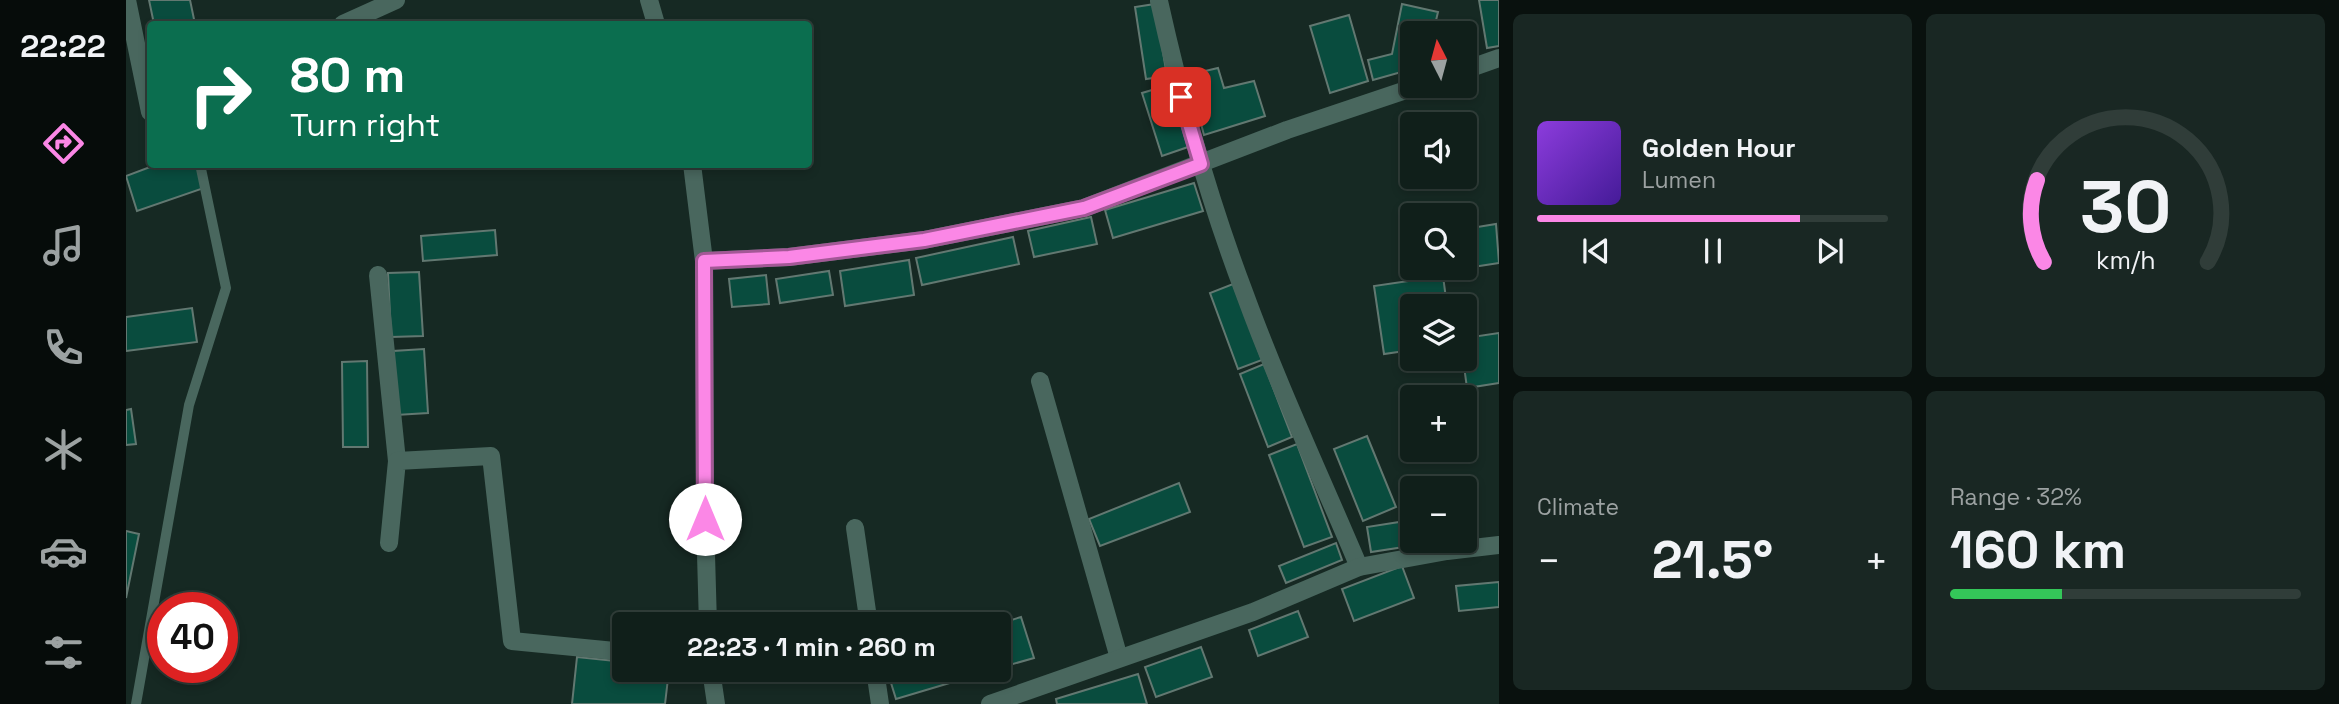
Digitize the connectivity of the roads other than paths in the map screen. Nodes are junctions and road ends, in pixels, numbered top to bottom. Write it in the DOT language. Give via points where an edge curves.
graph roads {
  1 [pos="127,0"];
  2 [pos="396,0"];
  3 [pos="649,0"];
  4 [pos="1159,1"];
  5 [pos="349,21"];
  6 [pos="655,21"];
  7 [pos="1499,58"];
  8 [pos="1477,66"];
  9 [pos="1400,92"];
  10 [pos="147,97"];
  11 [pos="1201,164"];
  12 [pos="201,168"];
  13 [pos="692,168"];
  14 [pos="704,261"];
  15 [pos="378,275"];
  16 [pos="1040,381"];
  17 [pos="397,461"];
  18 [pos="855,528"];
  19 [pos="389,543"];
  20 [pos="1499,545"];
  21 [pos="1359,566"];
  22 [pos="708,612"];
  23 [pos="867,612"];
  24 [pos="612,651"];
  25 [pos="1119,658"];
  26 [pos="713,682"];
  27 [pos="877,682"];
  28 [pos="136,704"];
  29 [pos="716,704"];
  30 [pos="880,704"];
  31 [pos="990,704"];
  1 -- 10 [label="street"];
  2 -- 5 [label="street"];
  3 -- 6 [label="street"];
  4 -- 11 [label="street"];
  7 -- 8 [label="street"];
  9 -- 11 [label="street"];
  11 -- 14 [label="street" via="1084,208 924,240 789,257"];
  11 -- 21 [label="street" via="1268,354"];
  12 -- 28 [label="lane" via="226,288 189,405"];
  13 -- 14 [label="street"];
  14 -- 22 [label="street"];
  15 -- 17 [label="street"];
  16 -- 25 [label="street"];
  17 -- 19 [label="street"];
  17 -- 24 [label="street" via="491,456 512,641"];
  18 -- 23 [label="street"];
  20 -- 21 [label="street"];
  21 -- 25 [label="street" via="1252,612"];
  25 -- 31 [label="street"];
  26 -- 29 [label="street"];
  27 -- 30 [label="street"];
}
